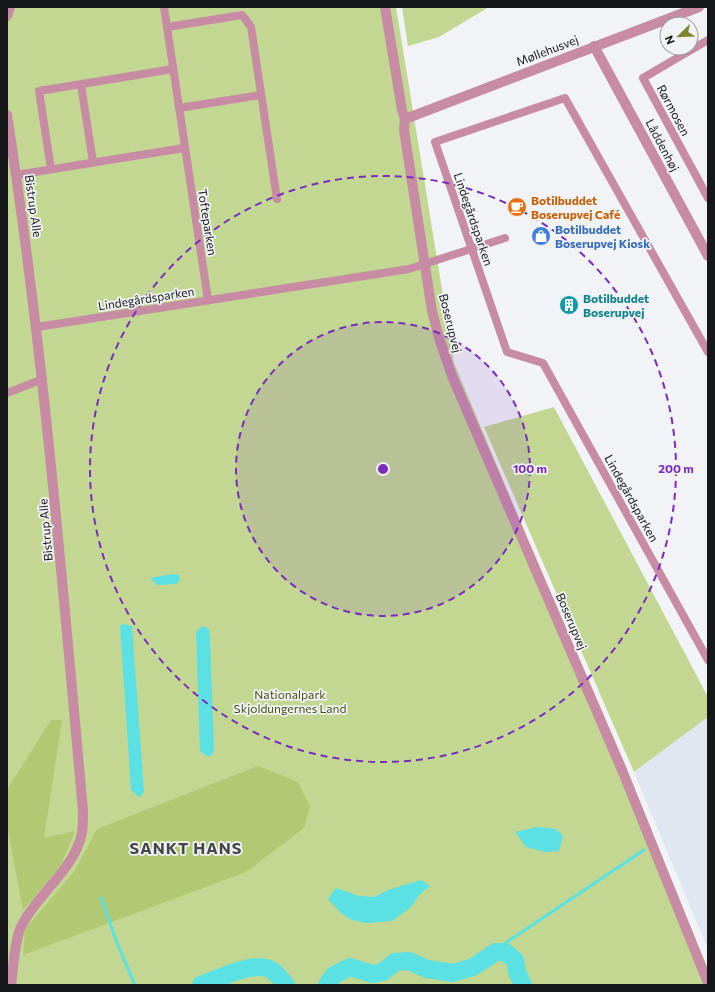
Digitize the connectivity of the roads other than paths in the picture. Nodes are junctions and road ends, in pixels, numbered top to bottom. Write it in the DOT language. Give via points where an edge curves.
graph roads {
  1 [pos="10,7"];
  2 [pos="164,7"];
  3 [pos="385,7"];
  4 [pos="700,7"];
  5 [pos="7,16"];
  6 [pos="167,27"];
  7 [pos="708,40"];
  8 [pos="594,46"];
  9 [pos="173,69"];
  10 [pos="81,85"];
  11 [pos="261,94"];
  12 [pos="179,108"];
  13 [pos="7,115"];
  14 [pos="406,119"];
  15 [pos="184,148"];
  16 [pos="94,162"];
  17 [pos="51,169"];
  18 [pos="16,175"];
  19 [pos="708,198"];
  20 [pos="277,199"];
  21 [pos="505,238"];
  22 [pos="472,250"];
  23 [pos="708,256"];
  24 [pos="425,265"];
  25 [pos="208,300"];
  26 [pos="37,327"];
  27 [pos="708,352"];
  28 [pos="43,379"];
  29 [pos="7,393"];
  30 [pos="708,660"];
  31 [pos="708,983"];
  32 [pos="11,985"];
  1 -- 5 [label="street"];
  2 -- 6 [label="street, Tofteparken"];
  3 -- 14 [label="street, Boserupvej" via="402,110"];
  4 -- 8 [label="street, Møllehusvej"];
  6 -- 9 [label="street, Tofteparken"];
  6 -- 11 [label="street" via="242,15 251,26"];
  7 -- 19 [label="street, Rørmosen" via="643,78"];
  8 -- 14 [label="street, Møllehusvej"];
  8 -- 23 [label="street, Låddenhøj"];
  9 -- 10 [label="street"];
  9 -- 12 [label="street, Tofteparken"];
  10 -- 16 [label="street"];
  10 -- 17 [label="street" via="39,91"];
  11 -- 12 [label="street"];
  11 -- 20 [label="street"];
  12 -- 15 [label="street, Tofteparken"];
  13 -- 18 [label="street, Bistrup Alle"];
  14 -- 24 [label="street, Boserupvej" via="404,130"];
  15 -- 16 [label="street"];
  15 -- 25 [label="street, Tofteparken"];
  16 -- 17 [label="street"];
  17 -- 18 [label="street"];
  18 -- 26 [label="street, Bistrup Alle"];
  21 -- 22 [label="street"];
  22 -- 24 [label="street"];
  22 -- 27 [label="street, Lindegårdsparken" via="435,142 566,98"];
  22 -- 30 [label="street, Lindegårdsparken" via="507,352 542,363"];
  24 -- 25 [label="street, Lindegårdsparken"];
  24 -- 31 [label="street, Boserupvej" via="439,338 452,376 619,762"];
  25 -- 26 [label="street, Lindegårdsparken"];
  26 -- 28 [label="street, Bistrup Alle"];
  28 -- 29 [label="street"];
  28 -- 32 [label="street, Bistrup Alle" via="83,811 82,833 75,852 63,871 20,926"];
}
